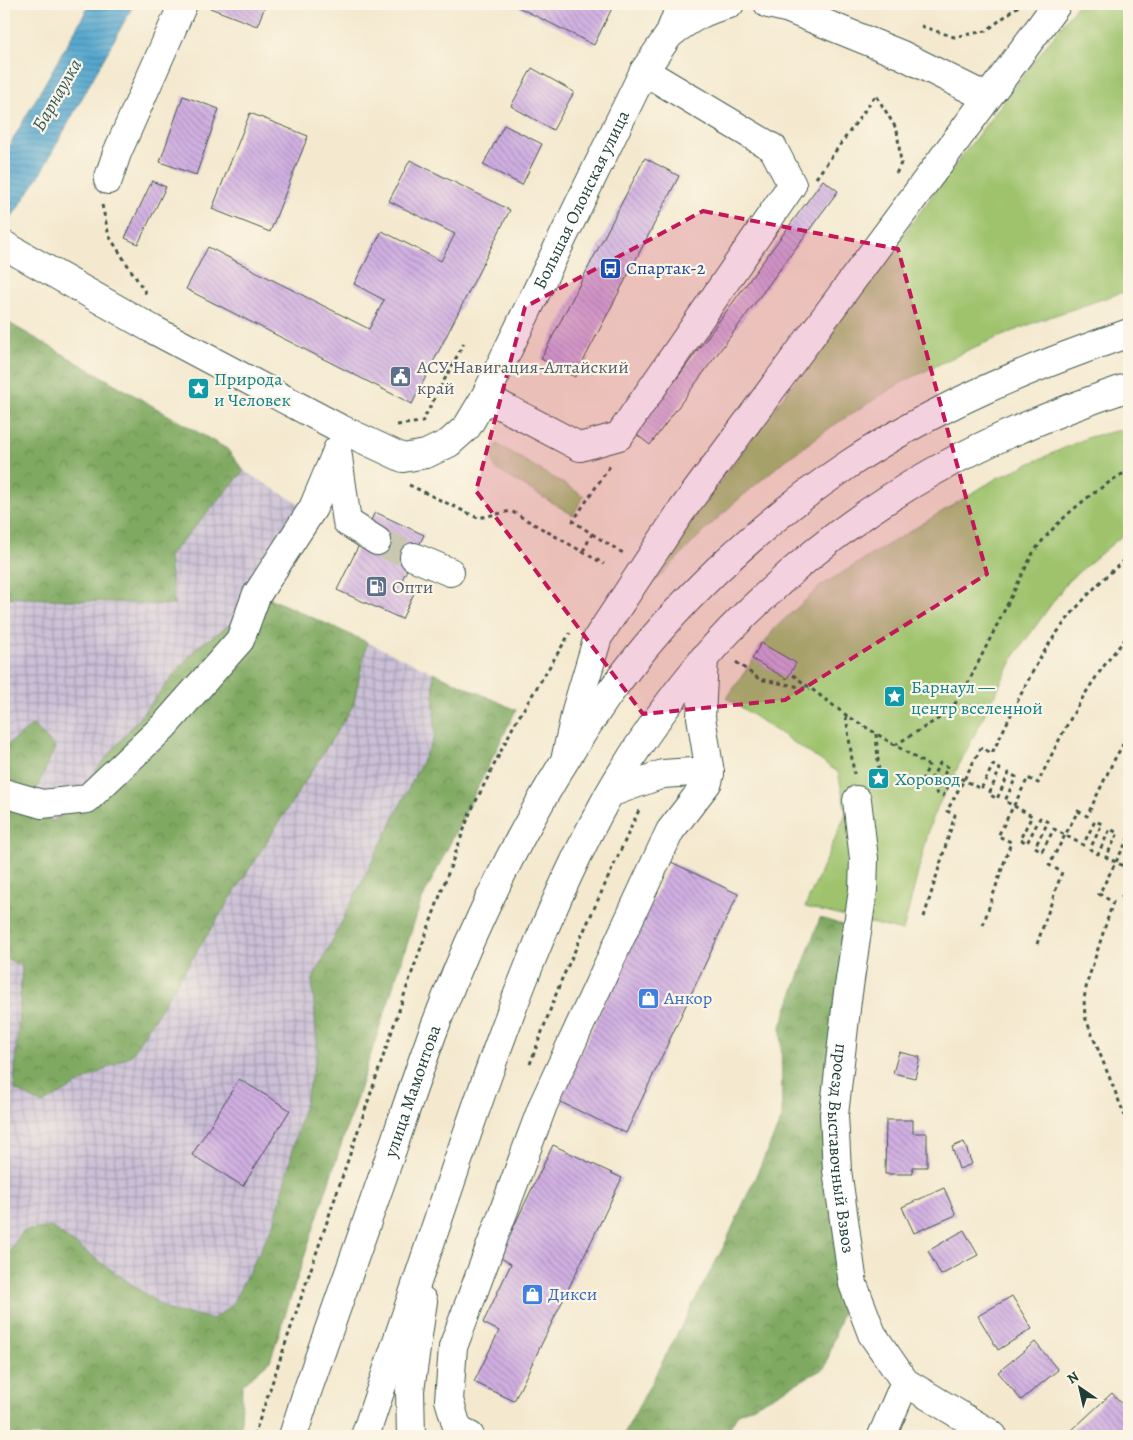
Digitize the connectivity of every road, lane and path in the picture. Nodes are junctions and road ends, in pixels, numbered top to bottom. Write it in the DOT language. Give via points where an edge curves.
graph roads {
  1 [pos="183,4"];
  2 [pos="681,4"];
  3 [pos="730,4"];
  4 [pos="768,4"];
  5 [pos="1021,4"];
  6 [pos="1057,4"];
  7 [pos="921,26"];
  8 [pos="669,35"];
  9 [pos="644,71"];
  10 [pos="986,97"];
  11 [pos="108,180"];
  12 [pos="4,245"];
  13 [pos="150,300"];
  14 [pos="1129,333"];
  15 [pos="464,343"];
  16 [pos="1129,387"];
  17 [pos="1129,394"];
  18 [pos="485,397"];
  19 [pos="1078,404"];
  20 [pos="396,425"];
  21 [pos="338,440"];
  22 [pos="1129,470"];
  23 [pos="592,534"];
  24 [pos="377,540"];
  25 [pos="624,553"];
  26 [pos="414,557"];
  27 [pos="1129,557"];
  28 [pos="450,572"];
  29 [pos="1129,635"];
  30 [pos="704,658"];
  31 [pos="736,662"];
  32 [pos="793,675"];
  33 [pos="811,689"];
  34 [pos="846,715"];
  35 [pos="876,734"];
  36 [pos="1129,734"];
  37 [pos="895,745"];
  38 [pos="566,760"];
  39 [pos="710,773"];
  40 [pos="879,773"];
  41 [pos="964,780"];
  42 [pos="4,793"];
  43 [pos="610,793"];
  44 [pos="857,800"];
  45 [pos="1013,806"];
  46 [pos="1065,835"];
  47 [pos="1129,837"];
  48 [pos="1116,862"];
  49 [pos="1129,869"];
  50 [pos="1129,881"];
  51 [pos="1129,899"];
  52 [pos="924,917"];
  53 [pos="983,925"];
  54 [pos="1037,944"];
  55 [pos="410,978"];
  56 [pos="1129,1126"];
  57 [pos="431,1241"];
  58 [pos="905,1382"];
  59 [pos="308,1389"];
  60 [pos="254,1436"];
  61 [pos="280,1436"];
  62 [pos="293,1436"];
  63 [pos="365,1436"];
  64 [pos="411,1436"];
  65 [pos="470,1436"];
  66 [pos="882,1436"];
  67 [pos="993,1436"];
  1 -- 11 [label="main road"];
  2 -- 8 [label="main road, Большая Олонская улица"];
  3 -- 8 [label="main road" via="710,8"];
  4 -- 10 [label="main road" via="789,9 902,55"];
  5 -- 7 [label="path" via="986,31 954,37"];
  6 -- 10 [label="main road"];
  8 -- 9 [label="main road, Большая Олонская улица"];
  9 -- 18 [label="main road, Большая Олонская улица"];
  9 -- 18 [label="main road" via="773,148 792,185 619,436 580,446"];
  10 -- 38 [label="main road" via="680,513 598,637 577,707"];
  11 -- 13 [label="path" via="102,207 109,236"];
  12 -- 21 [label="main road, Большая Олонская улица"];
  14 -- 38 [label="main road" via="1058,357 913,425 800,499 706,581 654,638 608,697"];
  15 -- 20 [label="path" via="422,422"];
  16 -- 19 [label="main road"];
  17 -- 19 [label="main road"];
  18 -- 21 [label="main road, Большая Олонская улица" via="467,427 449,443 426,454 403,458"];
  19 -- 30 [label="main road" via="1001,436 934,470 882,502 790,572"];
  21 -- 24 [label="main road" via="347,522"];
  21 -- 42 [label="main road" via="312,508 256,596 240,640 164,726 87,799 42,804"];
  22 -- 37 [label="path" via="1092,493 1047,533 1033,553 954,705"];
  23 -- 25 [label="path"];
  26 -- 28 [label="main road"];
  27 -- 41 [label="path" via="1084,601 1052,641 992,753 981,748"];
  29 -- 45 [label="path" via="1090,686 1038,783 1028,778"];
  30 -- 39 [label="main road" via="701,717"];
  30 -- 43 [label="main road" via="657,718"];
  31 -- 33 [label="path" via="759,679"];
  32 -- 33 [label="path"];
  33 -- 34 [label="path"];
  34 -- 35 [label="path"];
  34 -- 44 [label="path"];
  35 -- 37 [label="path"];
  35 -- 40 [label="path"];
  36 -- 46 [label="path" via="1087,816 1078,811"];
  37 -- 41 [label="path" via="929,766 920,784 927,788 940,763 948,767 935,792 943,796 954,775"];
  38 -- 59 [label="main road, улица Мамонтова" via="517,845 434,1028"];
  39 -- 43 [label="main road" via="663,774"];
  39 -- 65 [label="main road" via="708,782 670,831 544,1105 453,1347 449,1400 458,1430"];
  41 -- 45 [label="path" via="981,789 993,766 1000,769 989,794 997,799 1009,773 1016,777 1005,802"];
  41 -- 52 [label="path" via="947,811 955,816"];
  43 -- 57 [label="main road" via="547,924 493,1060"];
  44 -- 58 [label="main road, проезд Выставочный Взвоз" via="864,859 863,890 834,1115 837,1170 853,1284 872,1334"];
  45 -- 46 [label="path" via="1032,816 1020,840 1027,843 1040,818 1048,822 1035,848 1042,851 1054,829"];
  45 -- 53 [label="path" via="998,836 1010,842"];
  46 -- 48 [label="path" via="1083,845 1095,821 1102,824 1090,849 1098,854 1110,829 1118,832 1106,857"];
  46 -- 54 [label="path" via="1049,866 1062,872"];
  47 -- 48 [label="path"];
  48 -- 49 [label="path"];
  48 -- 56 [label="path" via="1099,894 1113,902 1084,999 1085,1017"];
  50 -- 51 [label="path" via="1122,896"];
  55 -- 60 [label="path"];
  57 -- 63 [label="main road"];
  57 -- 64 [label="main road" via="410,1390"];
  58 -- 66 [label="main road"];
  58 -- 67 [label="main road, проезд Выставочный Взвоз"];
  59 -- 61 [label="main road"];
  59 -- 62 [label="main road, улица Мамонтова"];
}
